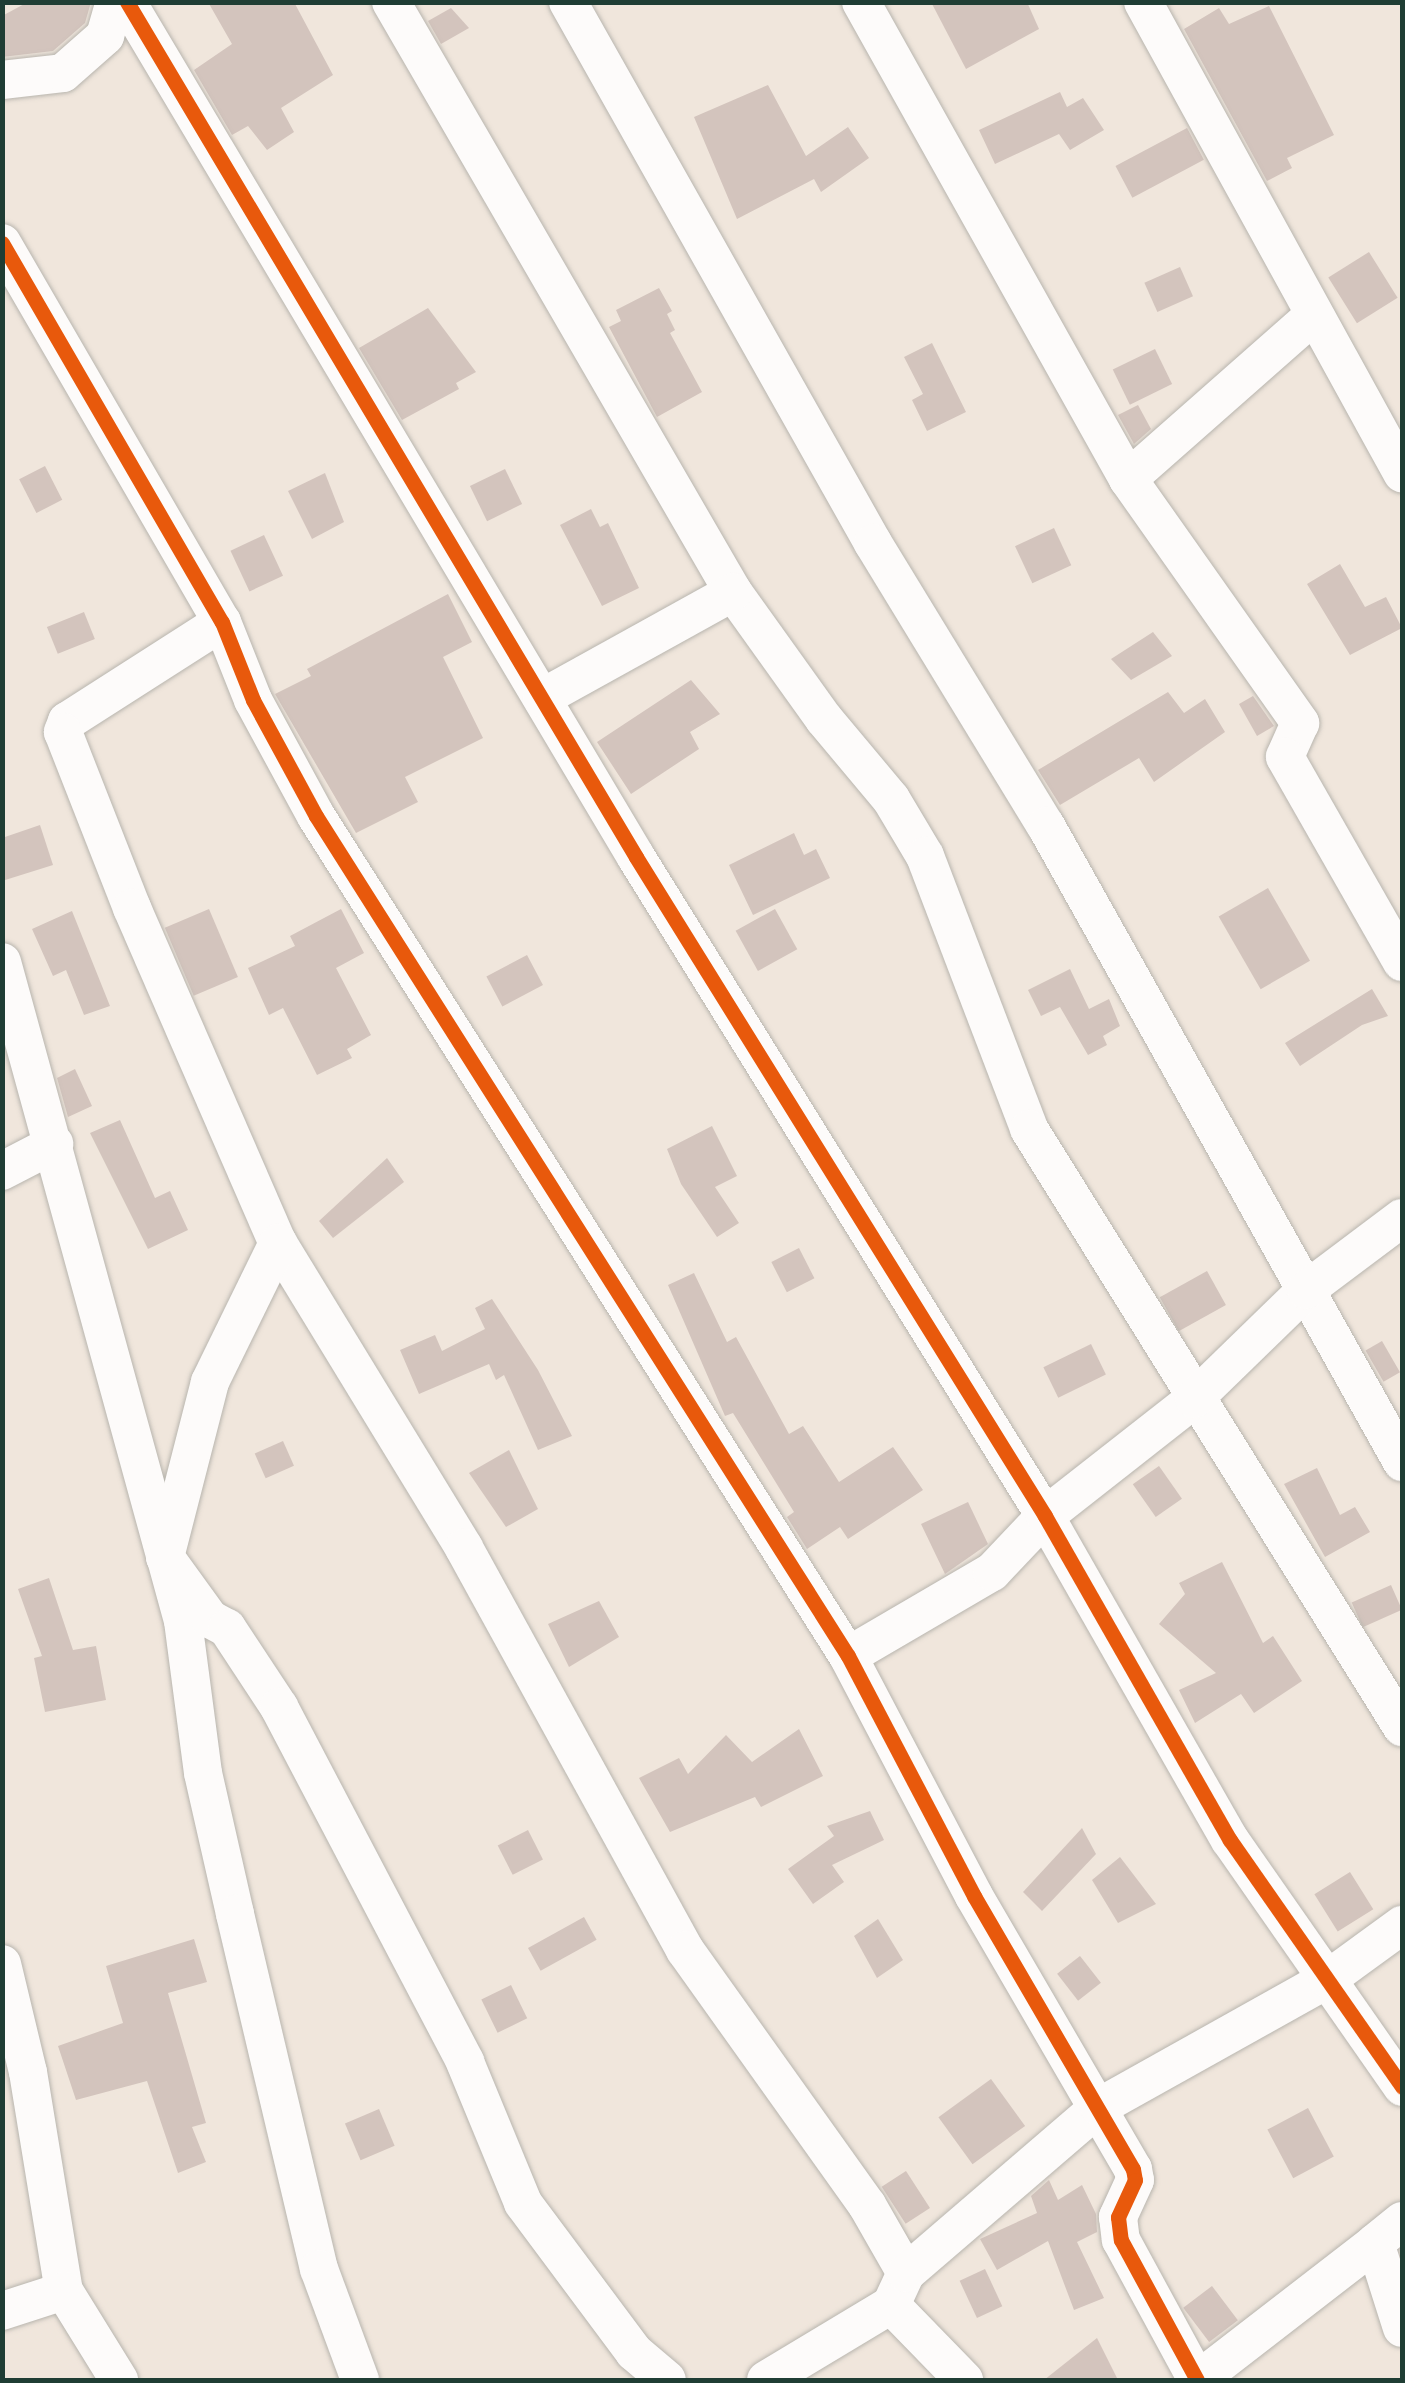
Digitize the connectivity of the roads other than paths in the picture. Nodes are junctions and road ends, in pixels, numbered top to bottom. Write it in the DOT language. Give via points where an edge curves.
graph roads {
  1 [pos="116,2"];
  2 [pos="127,2"];
  3 [pos="391,2"];
  4 [pos="568,2"];
  5 [pos="861,2"];
  6 [pos="1144,2"];
  7 [pos="2,80"];
  8 [pos="2,242"];
  9 [pos="1314,315"];
  10 [pos="1402,474"];
  11 [pos="1128,478"];
  12 [pos="733,592"];
  13 [pos="222,622"];
  14 [pos="542,698"];
  15 [pos="2,962"];
  16 [pos="1402,962"];
  17 [pos="54,1144"];
  18 [pos="2,1171"];
  19 [pos="1402,1218"];
  20 [pos="278,1243"];
  21 [pos="1306,1290"];
  22 [pos="1194,1400"];
  23 [pos="1402,1462"];
  24 [pos="1045,1516"];
  25 [pos="165,1557"];
  26 [pos="848,1656"];
  27 [pos="1402,1727"];
  28 [pos="1402,1925"];
  29 [pos="2,1964"];
  30 [pos="1328,1979"];
  31 [pos="1402,2087"];
  32 [pos="1099,2108"];
  33 [pos="1389,2232"];
  34 [pos="898,2289"];
  35 [pos="64,2290"];
  36 [pos="2,2311"];
  37 [pos="1402,2328"];
  38 [pos="118,2380"];
  39 [pos="360,2380"];
  40 [pos="666,2380"];
  41 [pos="766,2380"];
  42 [pos="964,2380"];
  43 [pos="1197,2380"];
  1 -- 7 [label="street" via="105,36 63,73"];
  2 -- 14 [label="street"];
  3 -- 12 [label="street"];
  4 -- 21 [label="street"];
  5 -- 11 [label="street"];
  6 -- 9 [label="street"];
  8 -- 13 [label="street"];
  9 -- 10 [label="street"];
  9 -- 11 [label="street"];
  11 -- 16 [label="street" via="1300,723 1285,757"];
  12 -- 14 [label="street"];
  12 -- 22 [label="street" via="892,799 917,842 1029,1129"];
  13 -- 20 [label="street" via="79,708 64,732"];
  13 -- 26 [label="street" via="253,700 316,816"];
  14 -- 24 [label="street"];
  15 -- 17 [label="street"];
  17 -- 18 [label="street"];
  17 -- 25 [label="street"];
  19 -- 21 [label="street"];
  20 -- 25 [label="street" via="210,1382"];
  20 -- 34 [label="street" via="464,1548 685,1950 867,2206"];
  21 -- 22 [label="street"];
  21 -- 23 [label="street"];
  22 -- 24 [label="street"];
  22 -- 27 [label="street"];
  24 -- 26 [label="street" via="992,1572"];
  24 -- 30 [label="street" via="1230,1840"];
  25 -- 39 [label="street" via="183,1622 203,1773 319,2269"];
  25 -- 40 [label="street" via="210,1619 226,1628 279,1708 465,2062 524,2204 634,2352"];
  26 -- 32 [label="street" via="974,1896"];
  28 -- 30 [label="street"];
  29 -- 35 [label="street" via="28,2072"];
  30 -- 31 [label="street"];
  30 -- 32 [label="street"];
  32 -- 34 [label="street"];
  32 -- 43 [label="street" via="1135,2180 1118,2217 1121,2240"];
  33 -- 37 [label="street"];
  33 -- 43 [label="street"];
  34 -- 41 [label="street"];
  34 -- 42 [label="street"];
  35 -- 36 [label="street"];
  35 -- 38 [label="street"];
}
